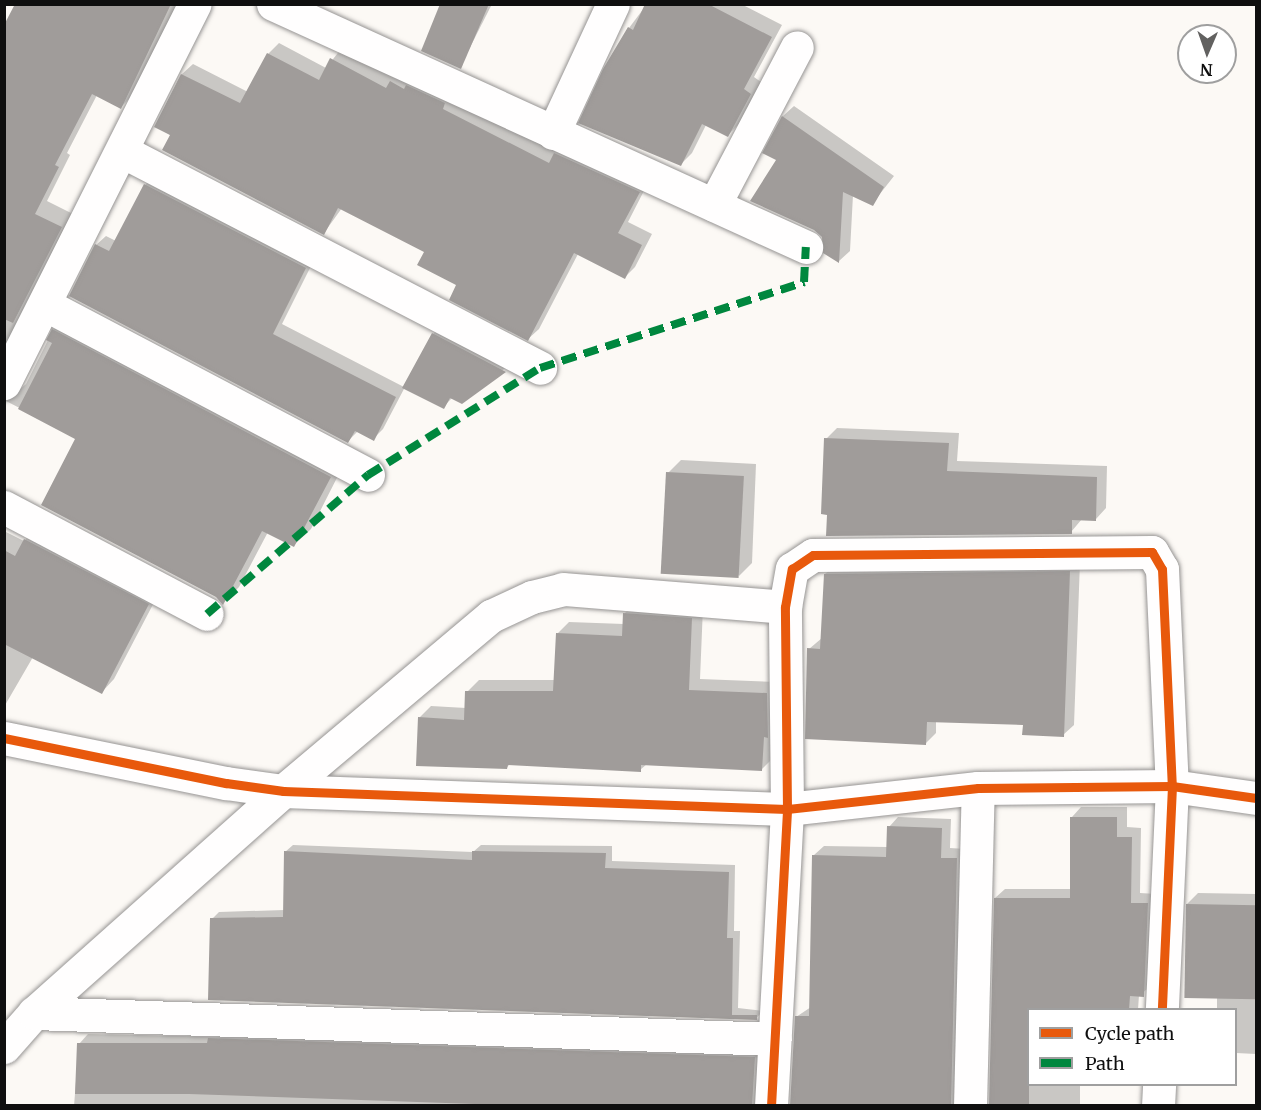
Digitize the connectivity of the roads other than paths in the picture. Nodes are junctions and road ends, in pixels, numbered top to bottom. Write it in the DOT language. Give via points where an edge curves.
graph roads {
  1 [pos="195,4"];
  2 [pos="273,4"];
  3 [pos="614,4"];
  4 [pos="796,47"];
  5 [pos="553,133"];
  6 [pos="122,151"];
  7 [pos="714,205"];
  8 [pos="806,247"];
  9 [pos="46,306"];
  10 [pos="540,368"];
  11 [pos="4,383"];
  12 [pos="368,475"];
  13 [pos="4,507"];
  14 [pos="785,607"];
  15 [pos="207,614"];
  16 [pos="7,744"];
  17 [pos="1172,786"];
  18 [pos="978,789"];
  19 [pos="284,791"];
  20 [pos="1257,798"];
  21 [pos="786,809"];
  22 [pos="1162,1008"];
  23 [pos="34,1013"];
  24 [pos="775,1039"];
  25 [pos="4,1047"];
  26 [pos="1159,1086"];
  27 [pos="771,1106"];
  28 [pos="970,1106"];
  29 [pos="1158,1106"];
  1 -- 6 [label="street"];
  2 -- 5 [label="street"];
  3 -- 5 [label="street"];
  4 -- 7 [label="street"];
  5 -- 7 [label="street"];
  6 -- 9 [label="street"];
  6 -- 10 [label="street"];
  7 -- 8 [label="street"];
  9 -- 11 [label="street"];
  9 -- 12 [label="street"];
  13 -- 15 [label="street"];
  14 -- 17 [label="street" via="792,569 813,555 1152,552 1162,569"];
  14 -- 19 [label="street" via="563,589 532,597 491,616"];
  14 -- 21 [label="street"];
  16 -- 19 [label="street"];
  17 -- 18 [label="street"];
  17 -- 20 [label="street"];
  17 -- 22 [label="street"];
  18 -- 21 [label="street"];
  18 -- 28 [label="street"];
  19 -- 21 [label="street"];
  19 -- 23 [label="street"];
  21 -- 24 [label="street"];
  23 -- 24 [label="street"];
  23 -- 25 [label="street"];
  24 -- 27 [label="street"];
  26 -- 29 [label="street"];
}
